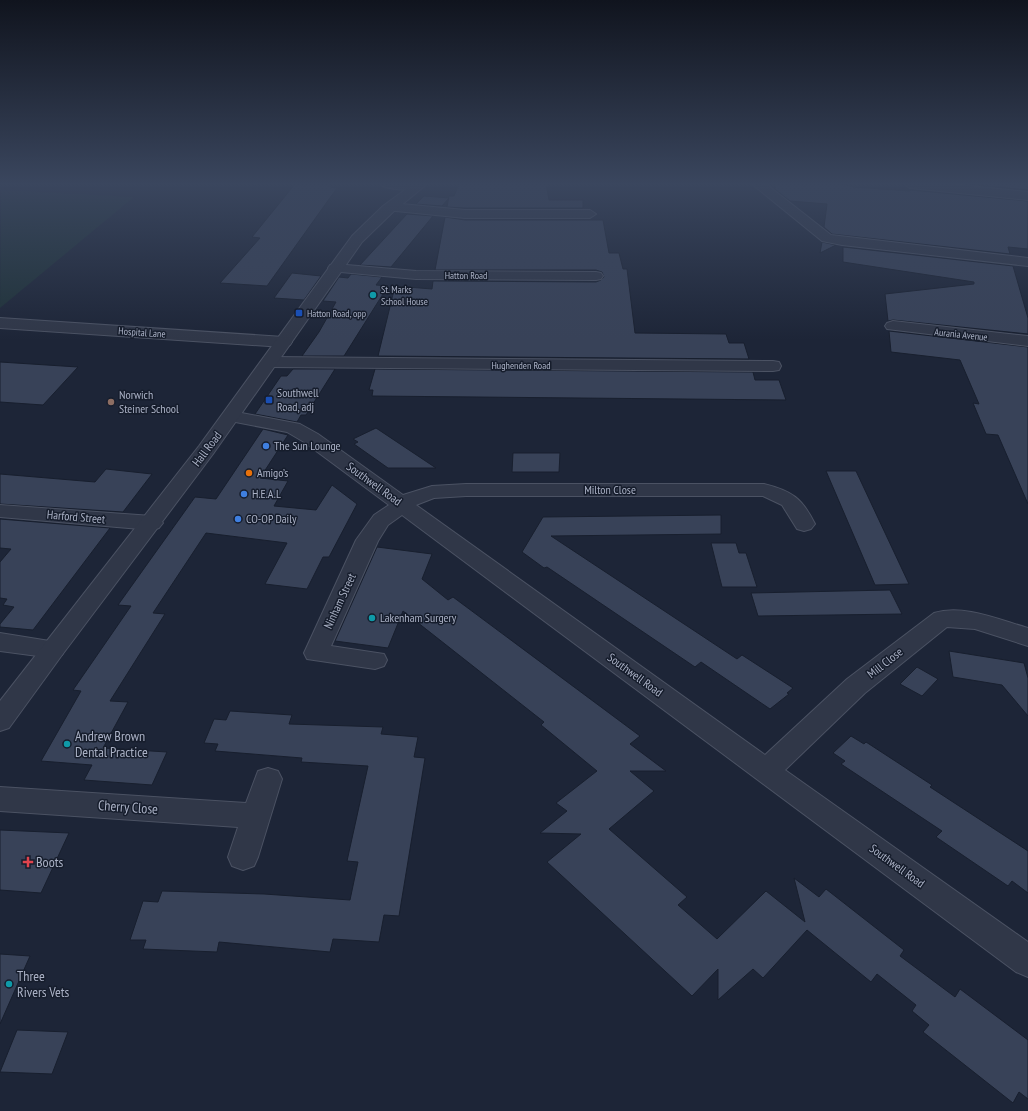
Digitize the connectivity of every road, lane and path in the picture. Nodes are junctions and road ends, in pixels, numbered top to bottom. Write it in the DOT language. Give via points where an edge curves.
graph roads {
  1 [pos="361,236"];
  2 [pos="824,236"];
  3 [pos="1028,262"];
  4 [pos="335,268"];
  5 [pos="596,276"];
  6 [pos="0,323"];
  7 [pos="893,326"];
  8 [pos="1028,341"];
  9 [pos="284,342"];
  10 [pos="270,362"];
  11 [pos="773,366"];
  12 [pos="231,416"];
  13 [pos="402,504"];
  14 [pos="0,511"];
  15 [pos="152,523"];
  16 [pos="804,524"];
  17 [pos="1028,637"];
  18 [pos="0,642"];
  19 [pos="53,649"];
  20 [pos="375,660"];
  21 [pos="0,721"];
  22 [pos="766,771"];
  23 [pos="268,778"];
  24 [pos="0,799"];
  25 [pos="256,816"];
  26 [pos="243,857"];
  27 [pos="1028,961"];
  1 -- 4 [label="street, Hall Road"];
  2 -- 3 [label="street" via="842,242"];
  4 -- 5 [label="street, Hatton Road" via="416,274"];
  4 -- 9 [label="street, Hall Road"];
  6 -- 9 [label="street, Hospital Lane"];
  7 -- 8 [label="street, Aurania Avenue"];
  9 -- 10 [label="street, Hall Road"];
  10 -- 11 [label="street, Hughenden Road"];
  10 -- 12 [label="street, Hall Road"];
  12 -- 13 [label="street, Southwell Road" via="293,428 312,438"];
  12 -- 15 [label="street, Hall Road"];
  13 -- 16 [label="street, Milton Close" via="432,492 453,491 764,490 780,494 794,503"];
  13 -- 20 [label="street, Ninham Street" via="381,520 367,540 316,653"];
  13 -- 22 [label="street, Southwell Road"];
  14 -- 15 [label="street, Harford Street"];
  15 -- 19 [label="street, Hall Road"];
  17 -- 22 [label="street, Mill Close" via="976,621 942,619 856,686"];
  18 -- 19 [label="street"];
  19 -- 21 [label="street, Hall Road"];
  22 -- 27 [label="street, Southwell Road"];
  23 -- 25 [label="street"];
  24 -- 25 [label="street, Cherry Close"];
  25 -- 26 [label="street"];
}
